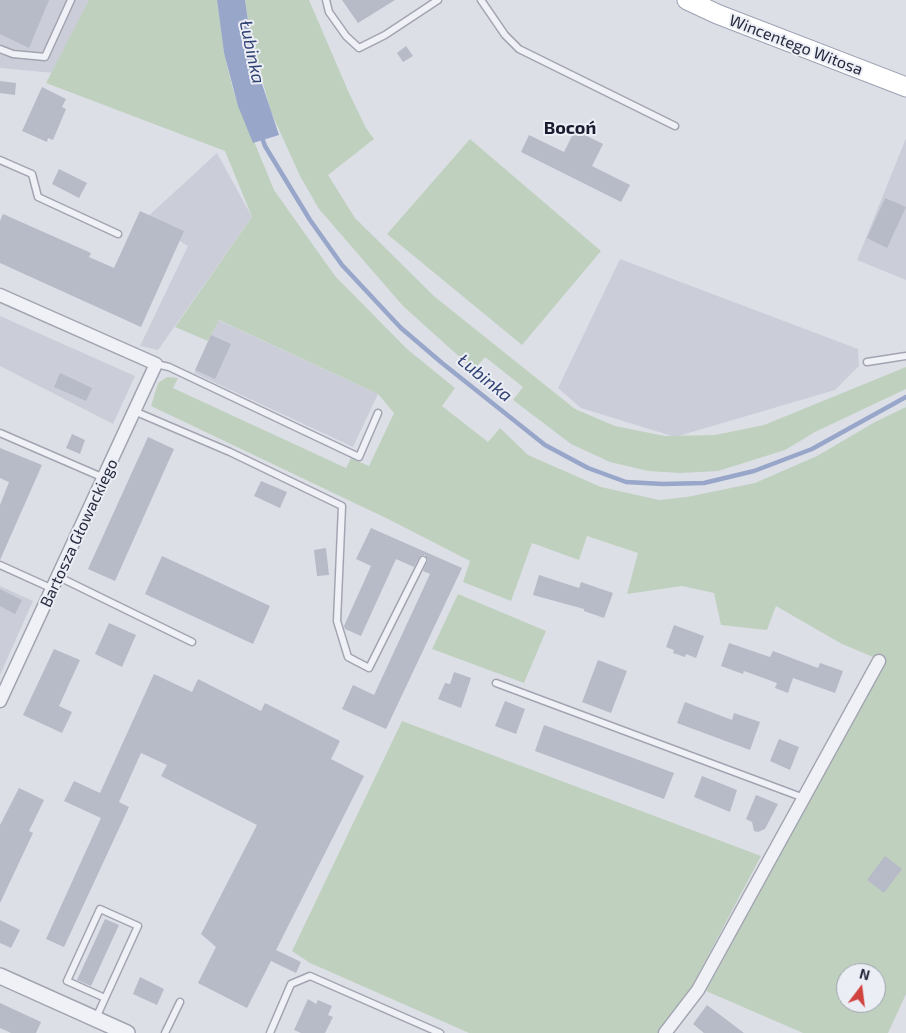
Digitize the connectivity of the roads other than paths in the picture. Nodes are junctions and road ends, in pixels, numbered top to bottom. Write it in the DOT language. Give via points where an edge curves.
graph roads {
  1 [pos="71,0"];
  2 [pos="326,0"];
  3 [pos="438,0"];
  4 [pos="481,0"];
  5 [pos="687,0"];
  6 [pos="0,49"];
  7 [pos="906,87"];
  8 [pos="675,126"];
  9 [pos="0,160"];
  10 [pos="118,234"];
  11 [pos="0,295"];
  12 [pos="906,356"];
  13 [pos="867,362"];
  14 [pos="156,364"];
  15 [pos="134,412"];
  16 [pos="378,413"];
  17 [pos="0,433"];
  18 [pos="104,478"];
  19 [pos="423,560"];
  20 [pos="0,565"];
  21 [pos="59,577"];
  22 [pos="53,589"];
  23 [pos="192,642"];
  24 [pos="879,661"];
  25 [pos="496,683"];
  26 [pos="2,694"];
  27 [pos="804,798"];
  28 [pos="0,976"];
  29 [pos="105,998"];
  30 [pos="180,1002"];
  31 [pos="95,1019"];
  32 [pos="127,1033"];
  33 [pos="165,1033"];
  34 [pos="270,1033"];
  35 [pos="440,1033"];
  36 [pos="665,1033"];
  1 -- 6 [label="lane" via="46,57 13,54"];
  2 -- 3 [label="lane" via="329,12 359,48"];
  4 -- 8 [label="lane" via="519,49"];
  5 -- 7 [label="main road, Wincentego Witosa"];
  9 -- 10 [label="lane" via="32,174 38,197"];
  11 -- 14 [label="street"];
  12 -- 13 [label="lane"];
  14 -- 15 [label="street, Bartosza Głowackiego"];
  14 -- 16 [label="lane" via="169,367 359,457"];
  15 -- 18 [label="street, Bartosza Głowackiego"];
  15 -- 19 [label="lane" via="230,452 342,506 337,621 348,657 369,668"];
  17 -- 18 [label="lane"];
  18 -- 21 [label="street, Bartosza Głowackiego"];
  20 -- 22 [label="lane"];
  21 -- 22 [label="street, Bartosza Głowackiego"];
  21 -- 23 [label="lane"];
  22 -- 26 [label="street, Bartosza Głowackiego"];
  24 -- 27 [label="street"];
  25 -- 27 [label="lane"];
  27 -- 36 [label="street" via="698,990"];
  28 -- 31 [label="street"];
  29 -- 29 [label="lane" via="67,981 100,909 138,926"];
  29 -- 31 [label="lane"];
  30 -- 33 [label="lane"];
  31 -- 32 [label="street"];
  34 -- 35 [label="lane" via="292,984 310,976"];
}
